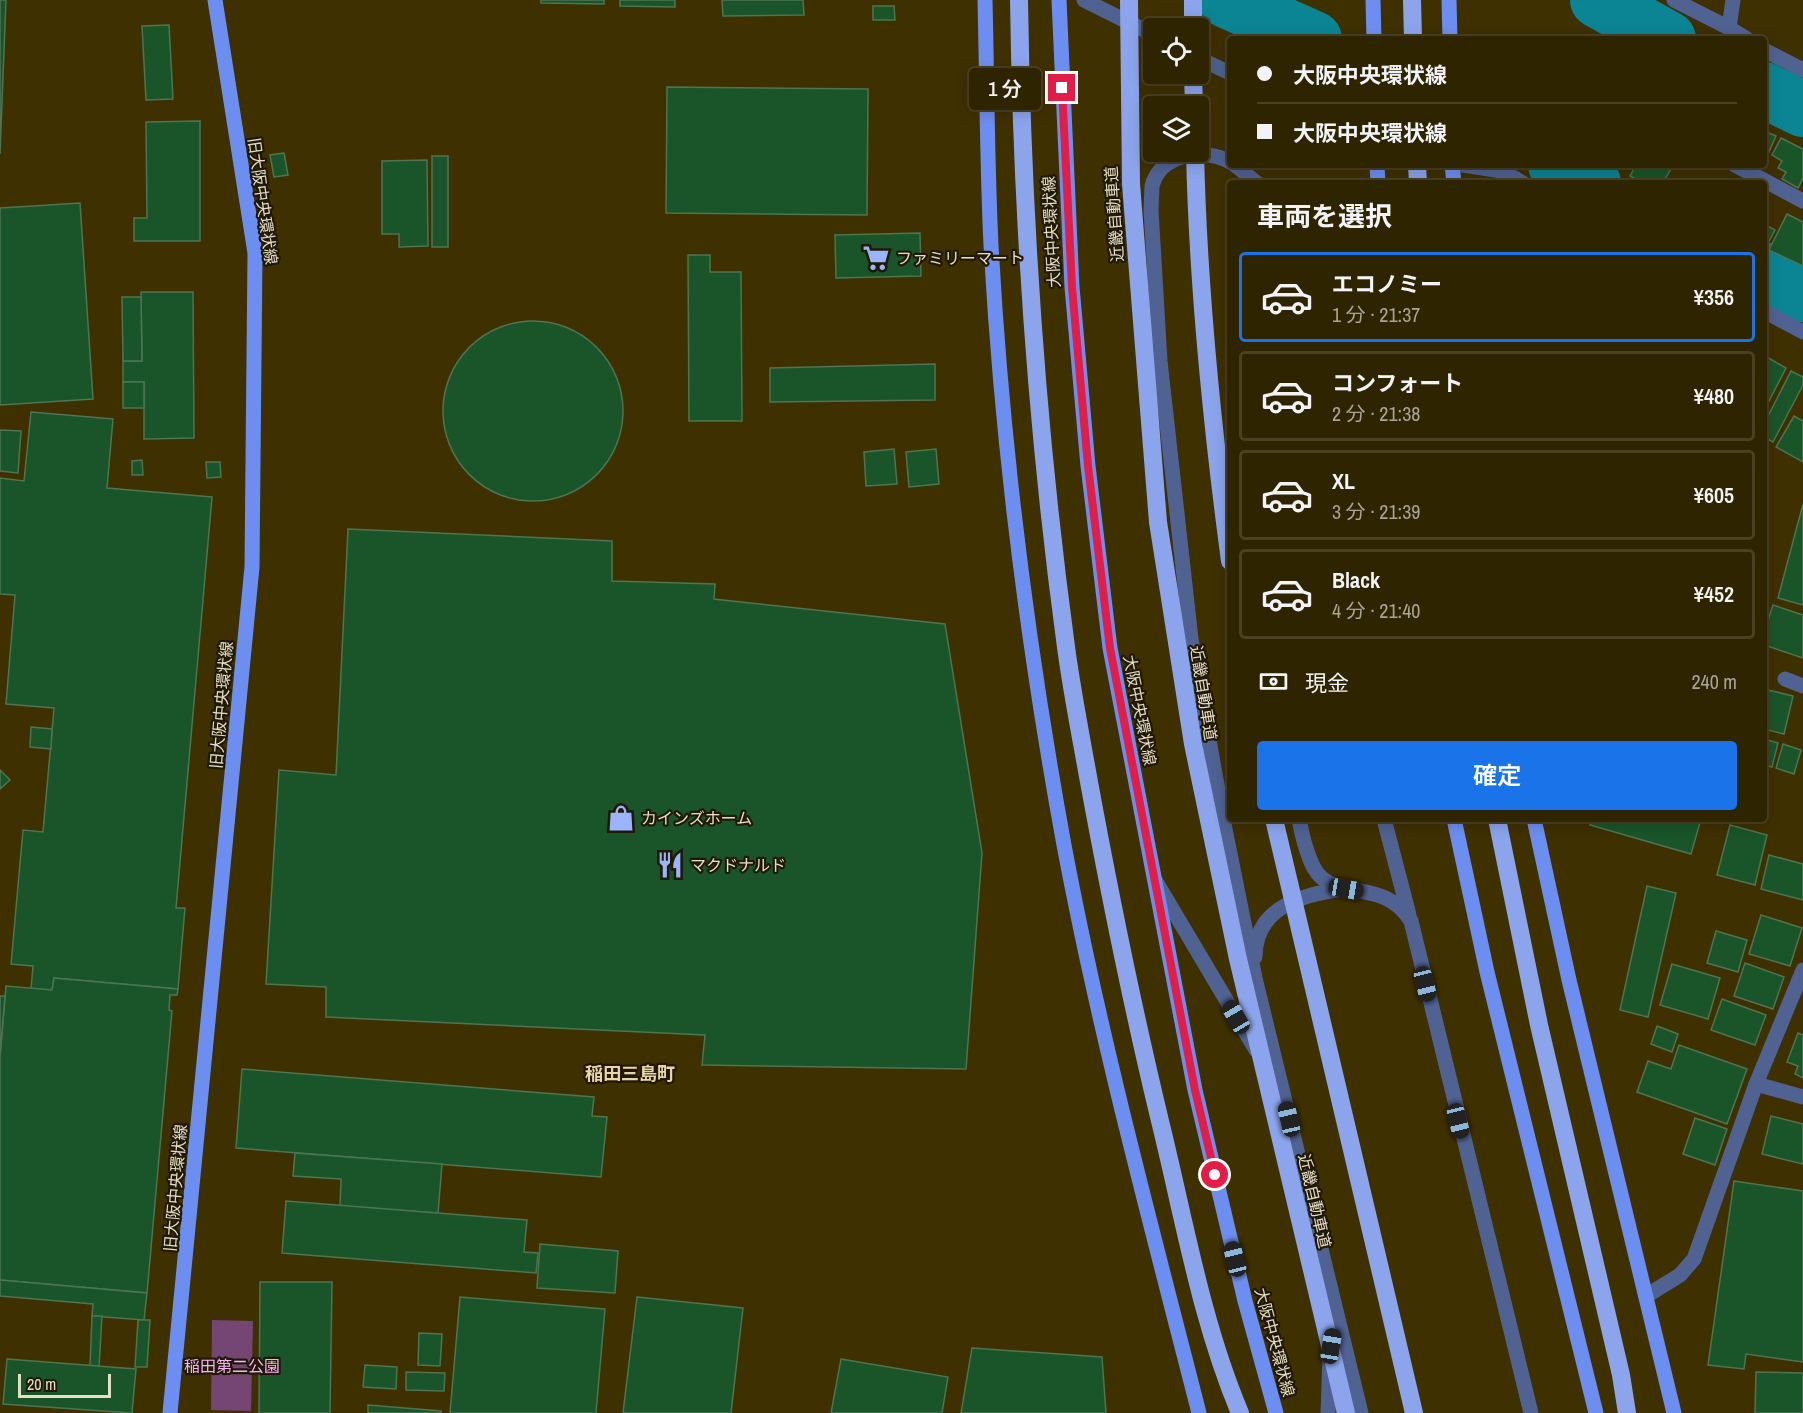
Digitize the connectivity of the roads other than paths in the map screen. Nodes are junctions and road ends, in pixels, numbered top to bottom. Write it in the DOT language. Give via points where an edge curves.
graph roads {
  1 [pos="215,0"];
  2 [pos="985,0"];
  3 [pos="1019,0"];
  4 [pos="1059,0"];
  5 [pos="1084,0"];
  6 [pos="1129,0"];
  7 [pos="1193,0"];
  8 [pos="1373,0"];
  9 [pos="1412,0"];
  10 [pos="1449,0"];
  11 [pos="1674,0"];
  12 [pos="1732,0"];
  13 [pos="1193,18"];
  14 [pos="1729,28"];
  15 [pos="1143,30"];
  16 [pos="1374,36"];
  17 [pos="1413,36"];
  18 [pos="1450,36"];
  19 [pos="1742,36"];
  20 [pos="1767,52"];
  21 [pos="1209,64"];
  22 [pos="1803,70"];
  23 [pos="1227,72"];
  24 [pos="1227,161"];
  25 [pos="1196,162"];
  26 [pos="1239,168"];
  27 [pos="1482,168"];
  28 [pos="1741,168"];
  29 [pos="1253,180"];
  30 [pos="1518,180"];
  31 [pos="1763,180"];
  32 [pos="1767,182"];
  33 [pos="1803,201"];
  34 [pos="1767,313"];
  35 [pos="1803,332"];
  36 [pos="1227,538"];
  37 [pos="1785,679"];
  38 [pos="1803,686"];
  39 [pos="1275,822"];
  40 [pos="1300,822"];
  41 [pos="1385,822"];
  42 [pos="1455,822"];
  43 [pos="1498,822"];
  44 [pos="1534,822"];
  45 [pos="1154,877"];
  46 [pos="1346,889"];
  47 [pos="1411,921"];
  48 [pos="1803,970"];
  49 [pos="1256,978"];
  50 [pos="1756,1084"];
  51 [pos="1283,1097"];
  52 [pos="1803,1097"];
  53 [pos="1646,1296"];
  54 [pos="1337,1313"];
  55 [pos="170,1413"];
  56 [pos="1199,1413"];
  57 [pos="1240,1413"];
  58 [pos="1276,1413"];
  59 [pos="1328,1413"];
  60 [pos="1346,1413"];
  61 [pos="1361,1413"];
  62 [pos="1414,1413"];
  63 [pos="1532,1413"];
  64 [pos="1596,1413"];
  65 [pos="1628,1413"];
  66 [pos="1674,1413"];
  1 -- 55 [label="main road, 旧大阪中央環状線" via="255,253 252,567"];
  2 -- 56 [label="main road" via="992,248 1012,482 1030,632 1064,844 1091,980"];
  3 -- 57 [label="highway" via="1030,277 1066,649 1113,914 1143,1051 1218,1355"];
  4 -- 45 [label="main road, 大阪中央環状線" via="1066,198 1088,466 1110,648"];
  5 -- 15 [label="street"];
  6 -- 60 [label="highway, 近畿自動車道, bridge" via="1131,184 1158,522 1195,755 1244,982"];
  7 -- 13 [label="highway"];
  8 -- 16 [label="main road"];
  9 -- 17 [label="highway"];
  10 -- 18 [label="main road"];
  11 -- 14 [label="street"];
  12 -- 14 [label="street"];
  14 -- 19 [label="street"];
  20 -- 22 [label="street"];
  21 -- 23 [label="street"];
  24 -- 49 [label="street" via="1191,155 1166,163 1155,173 1150,210 1160,361 1191,639"];
  25 -- 36 [label="highway, bridge" via="1204,316"];
  26 -- 29 [label="street"];
  27 -- 30 [label="street" via="1502,171"];
  28 -- 31 [label="street"];
  32 -- 33 [label="street"];
  34 -- 35 [label="street"];
  37 -- 38 [label="street"];
  39 -- 62 [label="highway, bridge"];
  40 -- 46 [label="street" via="1314,869 1324,879"];
  41 -- 47 [label="street"];
  42 -- 64 [label="main road" via="1490,983"];
  43 -- 65 [label="highway" via="1539,1025"];
  44 -- 53 [label="main road"];
  45 -- 51 [label="street"];
  45 -- 58 [label="main road, 大阪中央環状線" via="1195,1090"];
  46 -- 47 [label="street" via="1394,901"];
  46 -- 49 [label="street" via="1292,901 1267,918 1255,945"];
  47 -- 63 [label="street"];
  48 -- 50 [label="street"];
  49 -- 51 [label="street"];
  50 -- 52 [label="street"];
  50 -- 53 [label="street" via="1694,1259 1680,1275"];
  51 -- 54 [label="street"];
  53 -- 66 [label="main road"];
  54 -- 59 [label="street" via="1329,1362"];
  54 -- 61 [label="street"];
}
